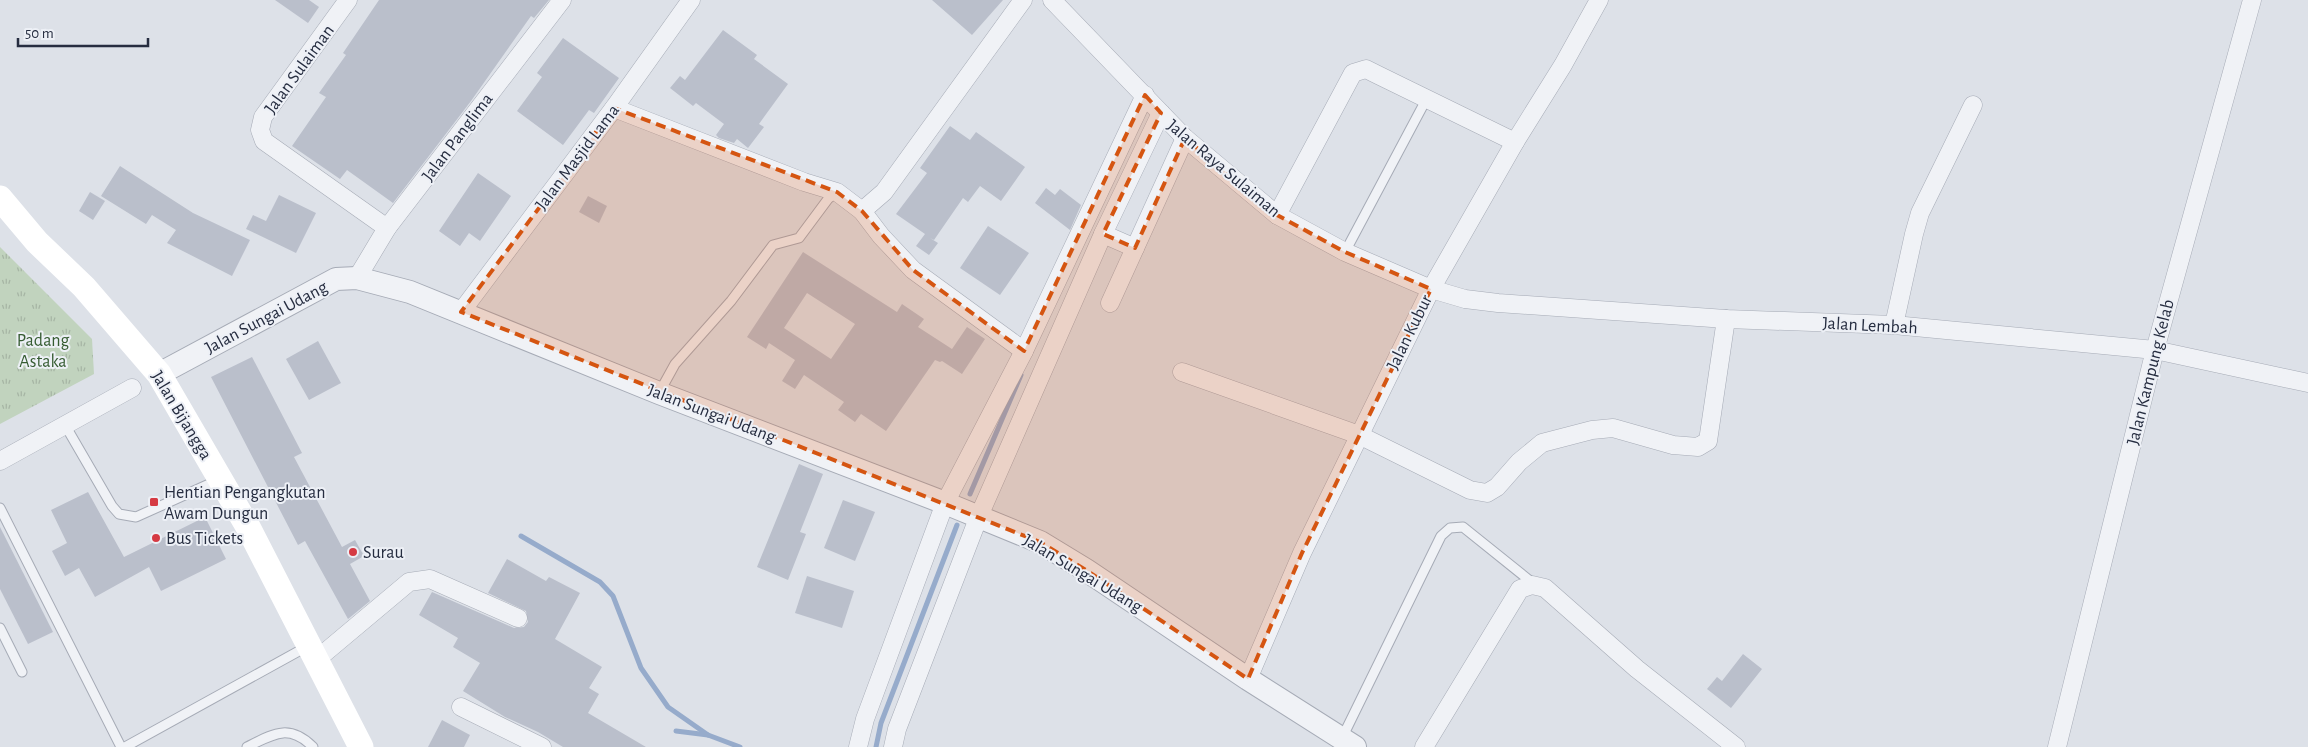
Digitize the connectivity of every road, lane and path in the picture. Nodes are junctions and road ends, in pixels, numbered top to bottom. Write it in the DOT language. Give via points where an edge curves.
graph roads {
  1 [pos="348,0"];
  2 [pos="562,0"];
  3 [pos="691,0"];
  4 [pos="1023,0"];
  5 [pos="1052,0"];
  6 [pos="1599,0"];
  7 [pos="2252,0"];
  8 [pos="1144,95"];
  9 [pos="1427,98"];
  10 [pos="1973,104"];
  11 [pos="614,108"];
  12 [pos="1160,113"];
  13 [pos="1185,138"];
  14 [pos="1515,142"];
  15 [pos="837,192"];
  16 [pos="0,198"];
  17 [pos="862,211"];
  18 [pos="1277,215"];
  19 [pos="0,218"];
  20 [pos="387,228"];
  21 [pos="1103,234"];
  22 [pos="37,242"];
  23 [pos="1135,248"];
  24 [pos="1345,252"];
  25 [pos="357,278"];
  26 [pos="1430,289"];
  27 [pos="1110,303"];
  28 [pos="461,312"];
  29 [pos="1726,319"];
  30 [pos="1894,325"];
  31 [pos="2155,350"];
  32 [pos="1024,351"];
  33 [pos="1182,372"];
  34 [pos="159,374"];
  35 [pos="2308,383"];
  36 [pos="132,388"];
  37 [pos="659,393"];
  38 [pos="65,425"];
  39 [pos="1359,435"];
  40 [pos="0,460"];
  41 [pos="220,479"];
  42 [pos="946,503"];
  43 [pos="0,508"];
  44 [pos="979,516"];
  45 [pos="1537,586"];
  46 [pos="518,618"];
  47 [pos="0,628"];
  48 [pos="312,653"];
  49 [pos="22,672"];
  50 [pos="1248,679"];
  51 [pos="461,707"];
  52 [pos="1349,743"];
  53 [pos="123,747"];
  54 [pos="247,747"];
  55 [pos="313,747"];
  56 [pos="362,747"];
  57 [pos="542,747"];
  58 [pos="858,747"];
  59 [pos="893,747"];
  60 [pos="1424,747"];
  61 [pos="1736,747"];
  62 [pos="2057,747"];
  1 -- 20 [label="street, Jalan Sulaiman" via="263,117 260,130 264,141"];
  2 -- 20 [label="street, Jalan Panglima"];
  3 -- 11 [label="street, Jalan Masjid Lama"];
  4 -- 17 [label="street" via="884,192"];
  5 -- 8 [label="street, Jalan Raya Sulaiman"];
  6 -- 14 [label="street, Jalan Kubur"];
  7 -- 31 [label="street, Jalan Kampung Kelab"];
  8 -- 12 [label="street, Jalan Raya Sulaiman"];
  8 -- 32 [label="street"];
  9 -- 14 [label="street"];
  9 -- 18 [label="street" via="1366,69 1353,73"];
  9 -- 24 [label="lane"];
  10 -- 30 [label="street" via="1920,213"];
  11 -- 15 [label="street"];
  11 -- 28 [label="street, Jalan Masjid Lama"];
  12 -- 13 [label="street, Jalan Raya Sulaiman"];
  12 -- 21 [label="street"];
  13 -- 18 [label="street, Jalan Raya Sulaiman"];
  13 -- 23 [label="street"];
  14 -- 26 [label="street, Jalan Kubur"];
  15 -- 17 [label="street"];
  15 -- 37 [label="lane" via="799,238 773,245 731,301 676,364"];
  16 -- 22 [label="main road, Jalan Bijangga"];
  17 -- 32 [label="street" via="913,270"];
  18 -- 24 [label="street, Jalan Raya Sulaiman"];
  19 -- 22 [label="main road, Jalan Bijangga"];
  20 -- 25 [label="street, Jalan Panglima"];
  21 -- 23 [label="street"];
  21 -- 44 [label="street"];
  22 -- 34 [label="main road, Jalan Bijangga" via="84,286"];
  23 -- 27 [label="street"];
  24 -- 26 [label="street, Jalan Raya Sulaiman"];
  25 -- 28 [label="street, Jalan Sungai Udang" via="410,292"];
  25 -- 34 [label="street, Jalan Sungai Udang" via="336,279"];
  26 -- 29 [label="street, Jalan Lembah" via="1465,299 1498,303"];
  26 -- 39 [label="street, Jalan Kubur"];
  28 -- 37 [label="street, Jalan Sungai Udang"];
  29 -- 30 [label="street, Jalan Lembah"];
  29 -- 39 [label="street" via="1711,430 1708,441 1698,447 1673,445 1613,428 1592,430 1542,443 1487,493 1470,490"];
  30 -- 31 [label="street, Jalan Lembah"];
  31 -- 35 [label="street, Jalan Lembah"];
  31 -- 62 [label="street, Jalan Kampung Kelab"];
  32 -- 42 [label="street"];
  33 -- 39 [label="street"];
  34 -- 41 [label="main road, Jalan Bijangga"];
  36 -- 38 [label="street"];
  37 -- 42 [label="street, Jalan Sungai Udang"];
  38 -- 40 [label="street"];
  38 -- 41 [label="lane" via="119,514 136,517"];
  39 -- 50 [label="street, Jalan Kubur" via="1302,553"];
  41 -- 48 [label="main road, Jalan Bijangga"];
  42 -- 44 [label="street, Jalan Sungai Udang"];
  42 -- 58 [label="street" via="865,719"];
  43 -- 53 [label="lane"];
  44 -- 50 [label="street, Jalan Sungai Udang" via="1040,542"];
  44 -- 59 [label="street" via="897,729"];
  45 -- 52 [label="lane" via="1463,527 1450,528 1441,536"];
  45 -- 60 [label="street" via="1520,589"];
  45 -- 61 [label="street" via="1546,588 1637,669"];
  46 -- 48 [label="street" via="430,578 409,582"];
  47 -- 49 [label="lane"];
  48 -- 53 [label="lane"];
  48 -- 56 [label="main road, Jalan Bijangga"];
  50 -- 52 [label="street, Jalan Sungai Udang"];
  51 -- 57 [label="street"];
  54 -- 55 [label="lane" via="276,732 302,736"];
}
